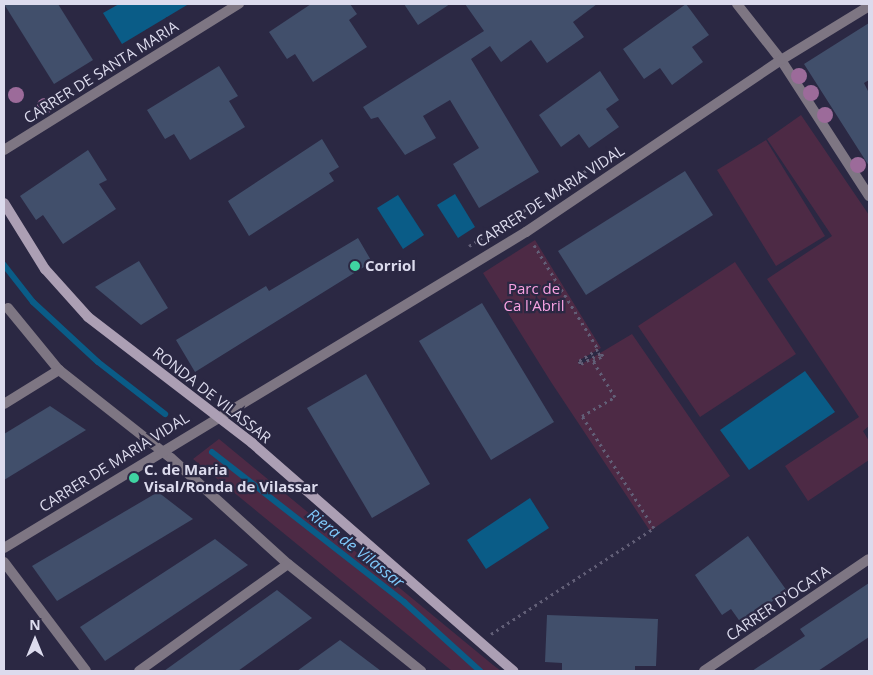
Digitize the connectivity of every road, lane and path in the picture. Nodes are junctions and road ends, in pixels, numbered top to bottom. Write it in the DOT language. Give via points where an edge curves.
graph roads {
  1 [pos="240,4"];
  2 [pos="738,4"];
  3 [pos="869,6"];
  4 [pos="781,60"];
  5 [pos="4,150"];
  6 [pos="604,159"];
  7 [pos="869,196"];
  8 [pos="4,204"];
  9 [pos="526,232"];
  10 [pos="465,249"];
  11 [pos="8,308"];
  12 [pos="59,370"];
  13 [pos="4,404"];
  14 [pos="218,416"];
  15 [pos="161,450"];
  16 [pos="4,548"];
  17 [pos="869,559"];
  18 [pos="4,562"];
  19 [pos="288,564"];
  20 [pos="478,643"];
  21 [pos="86,671"];
  22 [pos="139,671"];
  23 [pos="421,671"];
  24 [pos="513,671"];
  25 [pos="704,671"];
  1 -- 5 [label="street, CARRER DE SANTA MARIA"];
  2 -- 4 [label="street"];
  3 -- 4 [label="street, CARRER DE MARIA VIDAL"];
  4 -- 7 [label="street"];
  4 -- 9 [label="street, CARRER DE MARIA VIDAL"];
  6 -- 10 [label="path, CARRER DE MARIA VIDAL"];
  8 -- 14 [label="street, RONDA DE VILASSAR" via="45,269 88,317"];
  9 -- 14 [label="street, CARRER DE MARIA VIDAL"];
  9 -- 20 [label="path" via="598,349 580,364 601,353 603,356 592,362 615,397 582,416 654,528"];
  11 -- 12 [label="street"];
  12 -- 13 [label="street"];
  12 -- 15 [label="street"];
  14 -- 15 [label="street, CARRER DE MARIA VIDAL"];
  14 -- 20 [label="street, RONDA DE VILASSAR"];
  15 -- 16 [label="street, CARRER DE MARIA VIDAL"];
  15 -- 19 [label="street"];
  17 -- 25 [label="street, CARRER D'OCATA"];
  18 -- 21 [label="street"];
  19 -- 22 [label="street"];
  19 -- 23 [label="street"];
  20 -- 24 [label="street, RONDA DE VILASSAR"];
}
